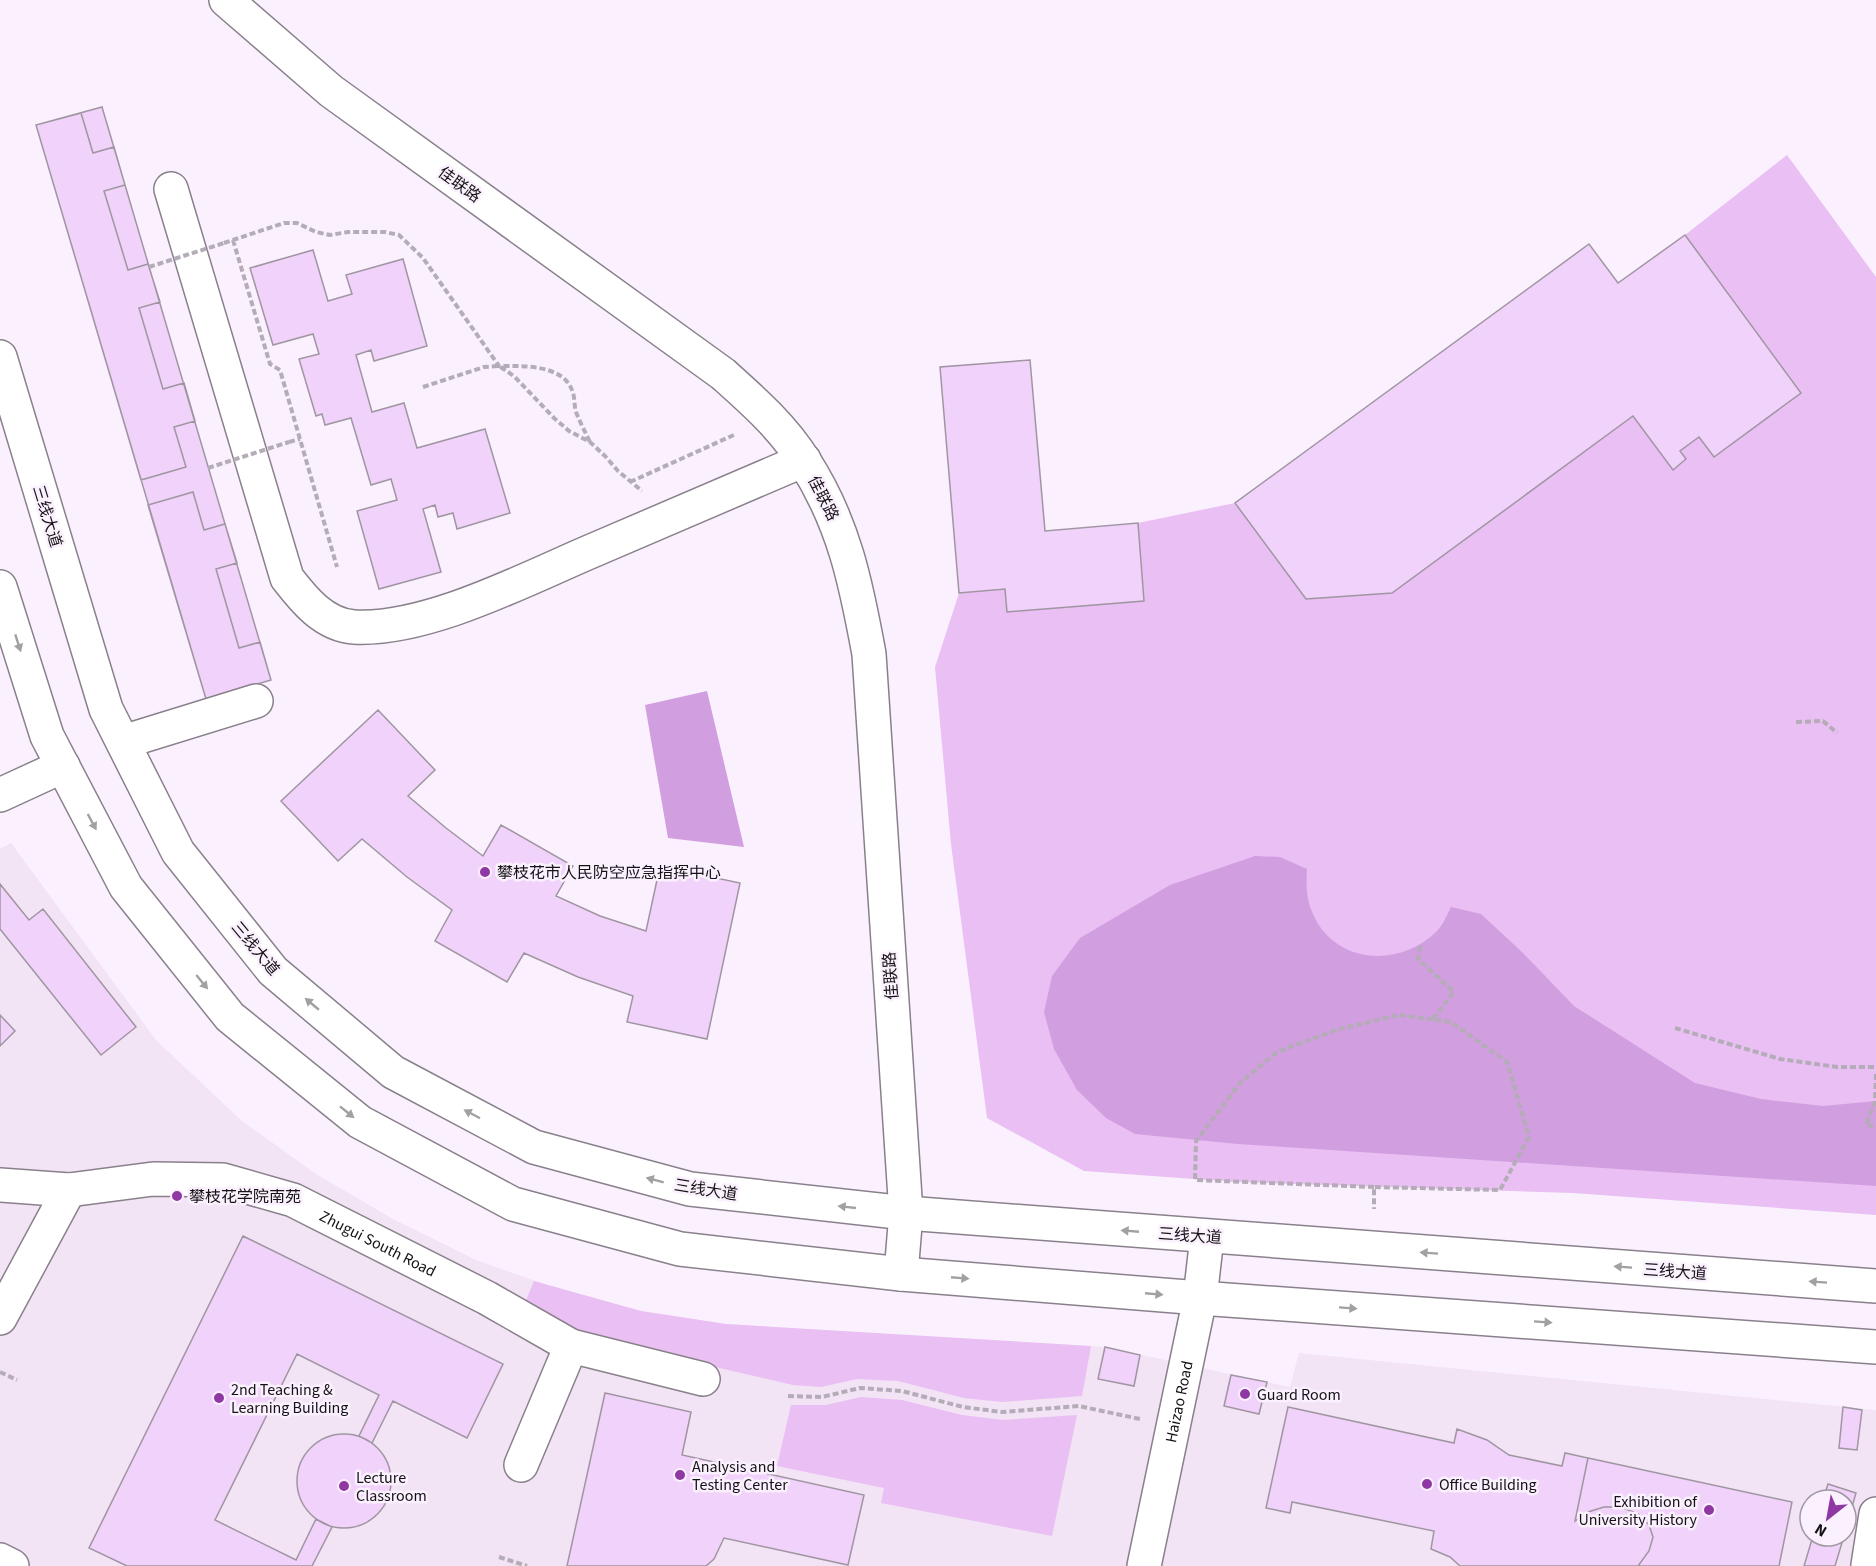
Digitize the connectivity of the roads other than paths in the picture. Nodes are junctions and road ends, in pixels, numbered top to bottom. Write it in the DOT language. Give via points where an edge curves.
graph roads {
  1 [pos="226,0"];
  2 [pos="171,189"];
  3 [pos="0,357"];
  4 [pos="804,459"];
  5 [pos="0,587"];
  6 [pos="256,700"];
  7 [pos="123,742"];
  8 [pos="63,766"];
  9 [pos="0,795"];
  10 [pos="0,1185"];
  11 [pos="69,1190"];
  12 [pos="906,1213"];
  13 [pos="1208,1237"];
  14 [pos="901,1274"];
  15 [pos="1876,1286"];
  16 [pos="1200,1298"];
  17 [pos="0,1318"];
  18 [pos="571,1346"];
  19 [pos="1876,1347"];
  20 [pos="703,1379"];
  21 [pos="521,1465"];
  22 [pos="1876,1514"];
  23 [pos="0,1560"];
  24 [pos="12,1566"];
  25 [pos="1144,1566"];
  26 [pos="1874,1566"];
  1 -- 4 [label="main road, 佳联路" via="331,91 723,374 771,418"];
  2 -- 4 [label="main road" via="287,578 304,600 326,618 352,627 391,624 439,613 497,592"];
  3 -- 7 [label="main road, 三线大道" via="106,709"];
  4 -- 12 [label="main road, 佳联路" via="835,518 856,584 869,654"];
  5 -- 8 [label="main road, one-way" via="47,736"];
  6 -- 7 [label="main road"];
  12 -- 7 [label="main road, 三线大道, one-way" via="690,1189 534,1147 393,1072 273,971 178,852"];
  8 -- 9 [label="main road"];
  8 -- 14 [label="main road, one-way" via="126,887 230,1017 360,1122 513,1204 680,1250"];
  10 -- 11 [label="main road, Zhugui South Road"];
  11 -- 17 [label="main road"];
  11 -- 18 [label="main road, Zhugui South Road" via="153,1179 223,1180 292,1200 487,1298"];
  13 -- 12 [label="main road, 三线大道, one-way"];
  12 -- 14 [label="main road, 佳联路"];
  15 -- 13 [label="main road, 三线大道, one-way"];
  13 -- 16 [label="main road, Haizao Road"];
  14 -- 16 [label="main road, one-way"];
  16 -- 19 [label="main road, one-way"];
  16 -- 25 [label="main road, Haizao Road"];
  18 -- 20 [label="main road, Zhugui South Road"];
  18 -- 21 [label="main road"];
  22 -- 26 [label="main road" via="1868,1565"];
  23 -- 24 [label="main road"];
}
